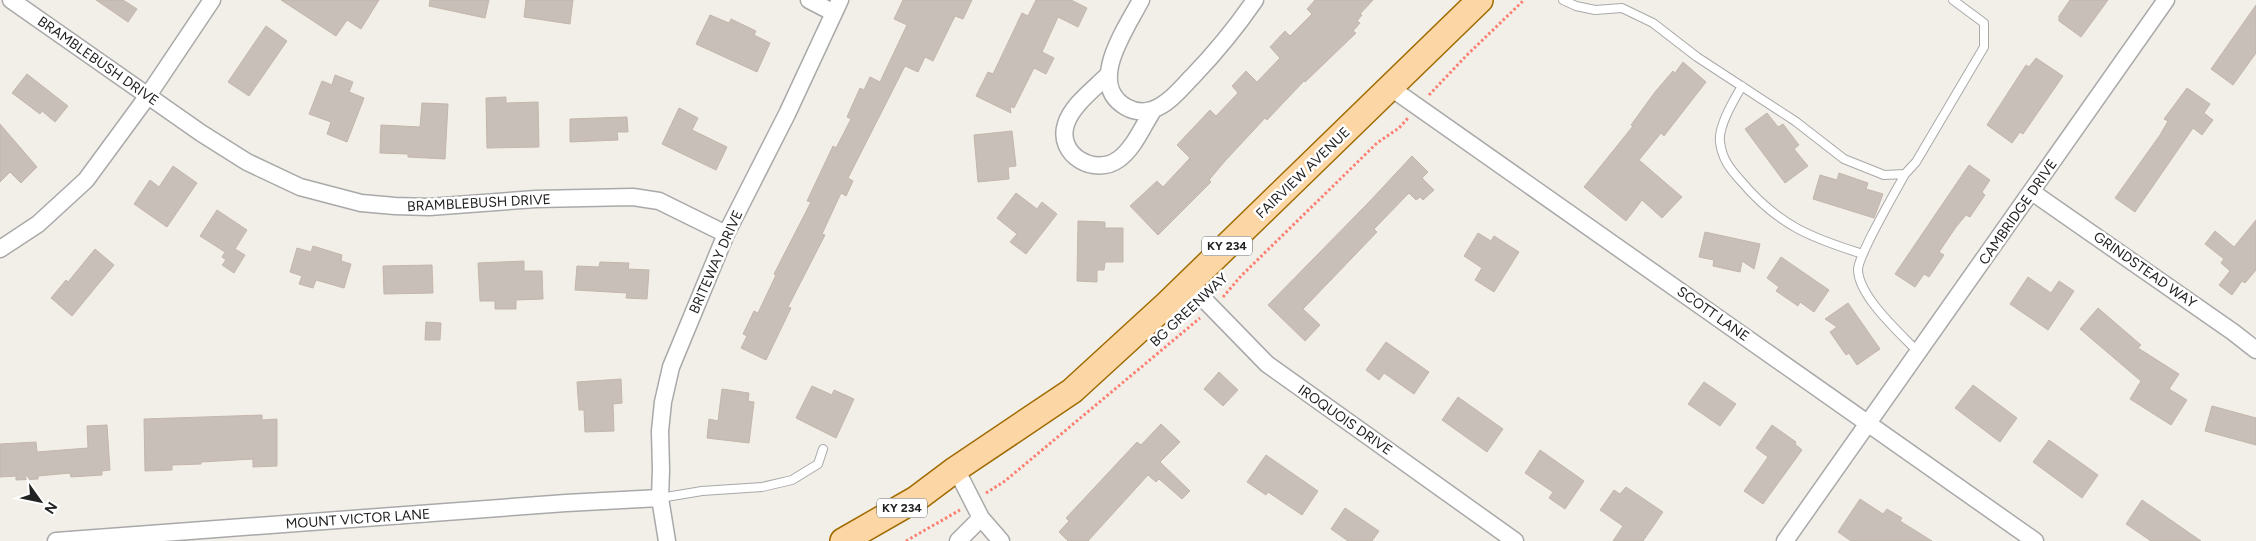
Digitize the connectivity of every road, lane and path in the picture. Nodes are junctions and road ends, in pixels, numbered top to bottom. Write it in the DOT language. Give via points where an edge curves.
graph roads {
  1 [pos="11,0"];
  2 [pos="212,0"];
  3 [pos="809,0"];
  4 [pos="1141,0"];
  5 [pos="1255,0"];
  6 [pos="1480,0"];
  7 [pos="1524,0"];
  8 [pos="1564,0"];
  9 [pos="1953,0"];
  10 [pos="2166,0"];
  11 [pos="837,6"];
  12 [pos="1108,75"];
  13 [pos="1742,86"];
  14 [pos="1391,88"];
  15 [pos="147,97"];
  16 [pos="1418,107"];
  17 [pos="1154,109"];
  18 [pos="1905,174"];
  19 [pos="2032,192"];
  20 [pos="726,234"];
  21 [pos="0,249"];
  22 [pos="1863,254"];
  23 [pos="1188,283"];
  24 [pos="1212,307"];
  25 [pos="2256,350"];
  26 [pos="1919,352"];
  27 [pos="1869,424"];
  28 [pos="824,449"];
  29 [pos="956,469"];
  30 [pos="660,498"];
  31 [pos="973,502"];
  32 [pos="981,518"];
  33 [pos="56,541"];
  34 [pos="667,541"];
  35 [pos="843,541"];
  36 [pos="906,541"];
  37 [pos="958,541"];
  38 [pos="1002,541"];
  39 [pos="1515,541"];
  40 [pos="1786,541"];
  41 [pos="2035,541"];
  1 -- 15 [label="street, BRAMBLEBUSH DRIVE"];
  2 -- 15 [label="street"];
  3 -- 11 [label="street"];
  4 -- 12 [label="street" via="1112,59"];
  5 -- 17 [label="street" via="1226,41 1168,101"];
  6 -- 14 [label="main road, FAIRVIEW AVENUE / KY 234"];
  7 -- 16 [label="path, BG GREENWAY"];
  8 -- 13 [label="lane" via="1595,10 1622,8 1653,23"];
  9 -- 18 [label="lane" via="1984,23 1984,47 1916,162"];
  10 -- 19 [label="street, CAMBRIDGE DRIVE"];
  11 -- 20 [label="street, BRITEWAY DRIVE"];
  12 -- 17 [label="street" via="1110,91 1121,104 1137,111"];
  12 -- 17 [label="street" via="1074,111 1065,126 1066,145 1079,160 1098,166 1118,160"];
  13 -- 18 [label="lane" via="1844,159 1884,175"];
  13 -- 22 [label="lane" via="1725,119 1719,140 1725,162 1756,199 1786,223 1819,240"];
  14 -- 16 [label="street, SCOTT LANE"];
  14 -- 23 [label="main road, FAIRVIEW AVENUE / KY 234"];
  15 -- 20 [label="street, BRAMBLEBUSH DRIVE" via="247,162 300,187 330,196 370,204 420,207 536,199 634,197 659,201"];
  15 -- 21 [label="street" via="86,180 38,224"];
  16 -- 24 [label="path, BG GREENWAY" via="1399,128 1377,143"];
  16 -- 27 [label="street, SCOTT LANE"];
  18 -- 22 [label="lane"];
  19 -- 25 [label="street, GRINDSTEAD WAY"];
  19 -- 26 [label="street, CAMBRIDGE DRIVE"];
  20 -- 30 [label="street, BRITEWAY DRIVE" via="678,347 666,385 660,431"];
  22 -- 26 [label="lane" via="1858,268 1861,282 1882,315"];
  23 -- 24 [label="street, IROQUOIS DRIVE"];
  23 -- 29 [label="main road, FAIRVIEW AVENUE / KY 234" via="1072,391"];
  24 -- 31 [label="path, BG GREENWAY" via="1005,481"];
  24 -- 39 [label="street, IROQUOIS DRIVE" via="1267,364"];
  26 -- 27 [label="street, CAMBRIDGE DRIVE"];
  27 -- 40 [label="street, CAMBRIDGE DRIVE"];
  27 -- 41 [label="street, SCOTT LANE"];
  28 -- 30 [label="lane" via="818,464 792,480 762,487"];
  29 -- 31 [label="street"];
  29 -- 35 [label="main road, KY 234" via="916,499"];
  30 -- 33 [label="street, MOUNT VICTOR LANE"];
  30 -- 34 [label="street, BRITEWAY DRIVE"];
  31 -- 32 [label="street"];
  31 -- 36 [label="path, BG GREENWAY"];
  32 -- 37 [label="street"];
  32 -- 38 [label="street"];
}
